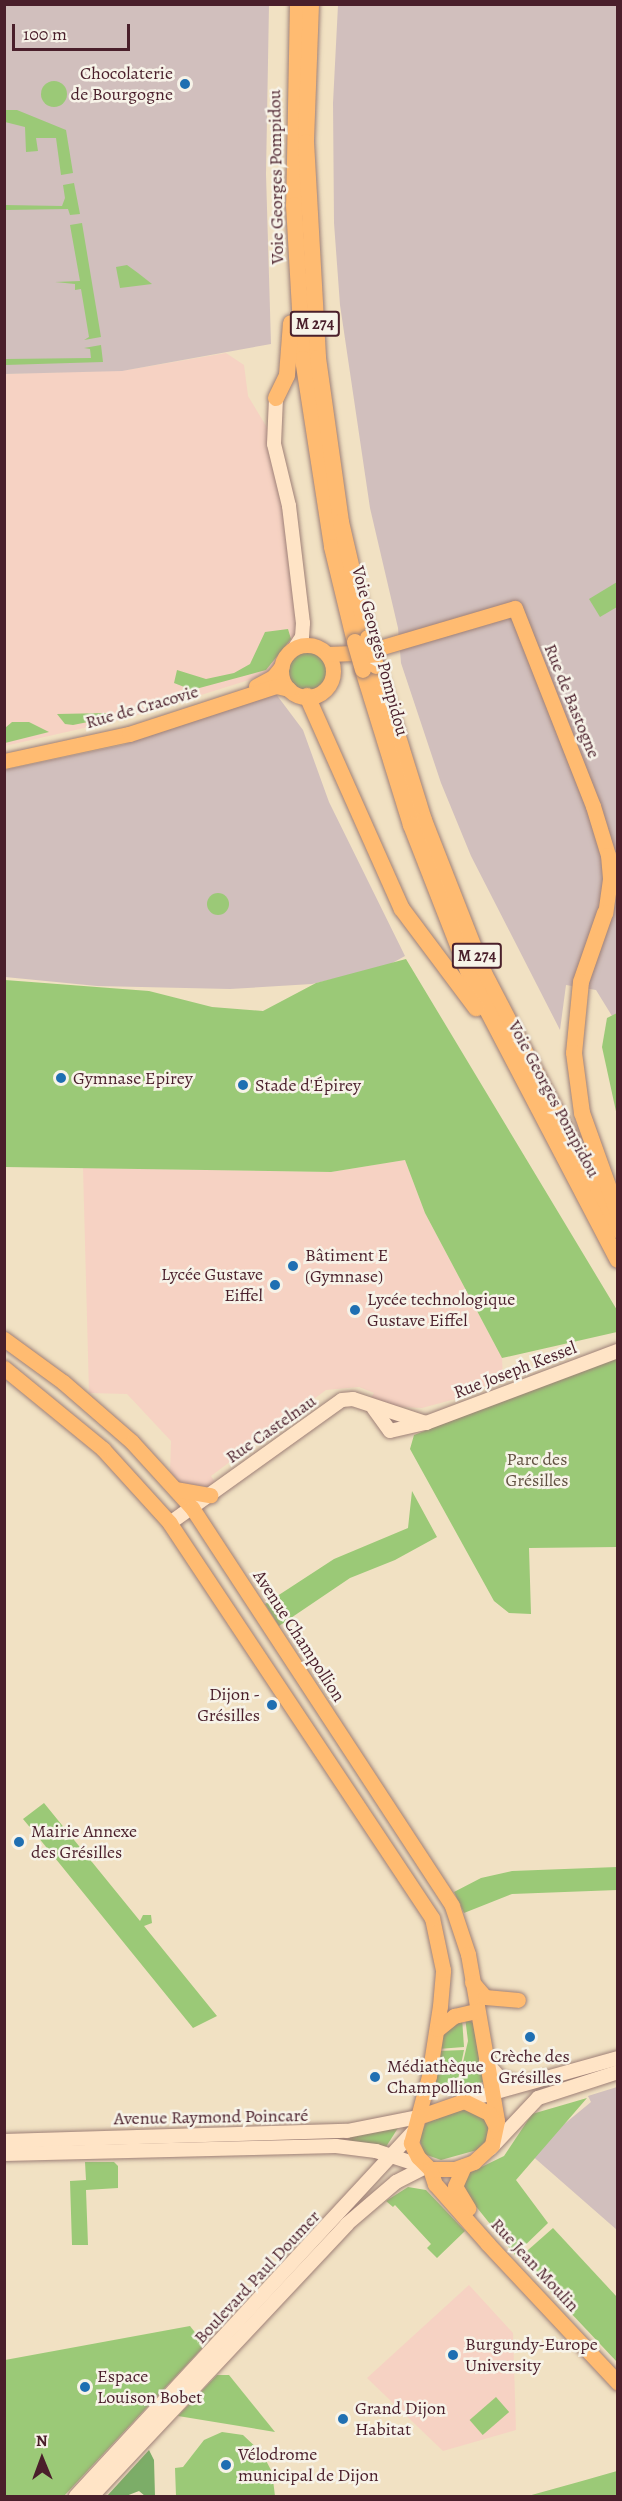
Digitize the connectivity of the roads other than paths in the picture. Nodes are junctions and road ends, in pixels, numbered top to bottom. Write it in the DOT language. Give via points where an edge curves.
graph roads {
  1 [pos="298,4"];
  2 [pos="311,4"];
  3 [pos="294,205"];
  4 [pos="276,398"];
  5 [pos="294,649"];
  6 [pos="327,654"];
  7 [pos="365,654"];
  8 [pos="282,666"];
  9 [pos="333,676"];
  10 [pos="289,689"];
  11 [pos="307,696"];
  12 [pos="4,756"];
  13 [pos="4,761"];
  14 [pos="605,912"];
  15 [pos="511,1061"];
  16 [pos="618,1212"];
  17 [pos="618,1230"];
  18 [pos="618,1260"];
  19 [pos="4,1339"];
  20 [pos="618,1351"];
  21 [pos="4,1368"];
  22 [pos="373,1407"];
  23 [pos="426,1423"];
  24 [pos="175,1489"];
  25 [pos="210,1495"];
  26 [pos="192,1508"];
  27 [pos="170,1523"];
  28 [pos="207,1532"];
  29 [pos="472,1983"];
  30 [pos="518,2000"];
  31 [pos="476,2011"];
  32 [pos="438,2029"];
  33 [pos="618,2058"];
  34 [pos="486,2062"];
  35 [pos="618,2072"];
  36 [pos="525,2085"];
  37 [pos="492,2093"];
  38 [pos="464,2102"];
  39 [pos="415,2125"];
  40 [pos="496,2129"];
  41 [pos="4,2141"];
  42 [pos="347,2146"];
  43 [pos="487,2153"];
  44 [pos="4,2154"];
  45 [pos="392,2157"];
  46 [pos="464,2166"];
  47 [pos="428,2168"];
  48 [pos="369,2184"];
  49 [pos="618,2372"];
  50 [pos="618,2383"];
  51 [pos="76,2496"];
  52 [pos="92,2496"];
  1 -- 3 [label="highway, Voie Georges Pompidou / M 274"];
  2 -- 7 [label="highway, Voie Georges Pompidou / M 274" via="306,142 318,358 341,522"];
  3 -- 4 [label="highway" via="290,356 284,386"];
  3 -- 7 [label="highway, Voie Georges Pompidou / M 274" via="303,358 316,453 332,547"];
  4 -- 5 [label="main road" via="274,433 290,513 303,623 301,640"];
  5 -- 6 [label="main road" via="308,645"];
  5 -- 8 [label="main road"];
  6 -- 7 [label="main road"];
  6 -- 9 [label="main road"];
  7 -- 9 [label="main road"];
  7 -- 14 [label="main road, Rue de Bastogne" via="515,608 593,806 609,864"];
  7 -- 15 [label="highway, Voie Georges Pompidou / M 274" via="434,887 471,979"];
  7 -- 17 [label="highway, Voie Georges Pompidou / M 274" via="484,973"];
  8 -- 10 [label="main road"];
  8 -- 12 [label="main road, Rue de Cracovie" via="273,677 256,686 132,725"];
  9 -- 11 [label="main road" via="325,689"];
  10 -- 11 [label="main road"];
  10 -- 13 [label="main road, Rue de Cracovie" via="276,686 129,734"];
  11 -- 15 [label="highway" via="402,909 459,981"];
  14 -- 16 [label="highway" via="581,982 574,1053 582,1113"];
  15 -- 18 [label="highway, Voie Georges Pompidou / M 274"];
  19 -- 24 [label="main road, Avenue Champollion" via="63,1382"];
  20 -- 23 [label="main road, Rue Joseph Kessel"];
  21 -- 27 [label="main road" via="103,1449"];
  22 -- 23 [label="main road"];
  22 -- 23 [label="main road, Rue Joseph Kessel" via="390,1431"];
  22 -- 25 [label="main road, Rue Castelnau" via="353,1399 342,1400"];
  24 -- 25 [label="main road"];
  24 -- 26 [label="main road, Avenue Champollion"];
  25 -- 26 [label="main road, Rue Castelnau"];
  25 -- 28 [label="main road"];
  26 -- 27 [label="main road, Rue Castelnau"];
  26 -- 28 [label="main road, Avenue Champollion"];
  27 -- 32 [label="main road" via="432,1918 443,1970"];
  28 -- 29 [label="main road, Avenue Champollion" via="452,1906 465,1941"];
  29 -- 30 [label="main road" via="485,1997"];
  29 -- 31 [label="main road, Avenue Champollion"];
  31 -- 32 [label="main road" via="454,2016"];
  31 -- 34 [label="main road, Avenue Champollion"];
  32 -- 39 [label="main road"];
  33 -- 36 [label="main road"];
  34 -- 36 [label="main road" via="507,2082"];
  34 -- 37 [label="main road, Avenue Champollion"];
  35 -- 43 [label="main road" via="538,2098"];
  36 -- 37 [label="main road"];
  37 -- 38 [label="main road"];
  37 -- 40 [label="main road, Avenue Champollion"];
  38 -- 39 [label="main road"];
  38 -- 40 [label="main road" via="489,2113"];
  39 -- 41 [label="main road, Avenue Raymond Poincaré" via="329,2132"];
  39 -- 45 [label="main road, Boulevard Paul Doumer"];
  39 -- 47 [label="main road" via="415,2152"];
  40 -- 43 [label="main road"];
  42 -- 44 [label="main road, Avenue Raymond Poincaré"];
  42 -- 45 [label="main road, Avenue Raymond Poincaré"];
  42 -- 48 [label="main road" via="371,2160"];
  43 -- 46 [label="main road"];
  45 -- 47 [label="main road, Avenue Raymond Poincaré"];
  45 -- 48 [label="main road, Boulevard Paul Doumer"];
  46 -- 47 [label="main road"];
  46 -- 49 [label="main road, Rue Jean Moulin" via="455,2182 459,2197"];
  47 -- 50 [label="main road, Rue Jean Moulin" via="435,2184 488,2244"];
  47 -- 52 [label="main road, Boulevard Paul Doumer" via="396,2182 348,2224"];
  48 -- 51 [label="main road, Boulevard Paul Doumer"];
}
